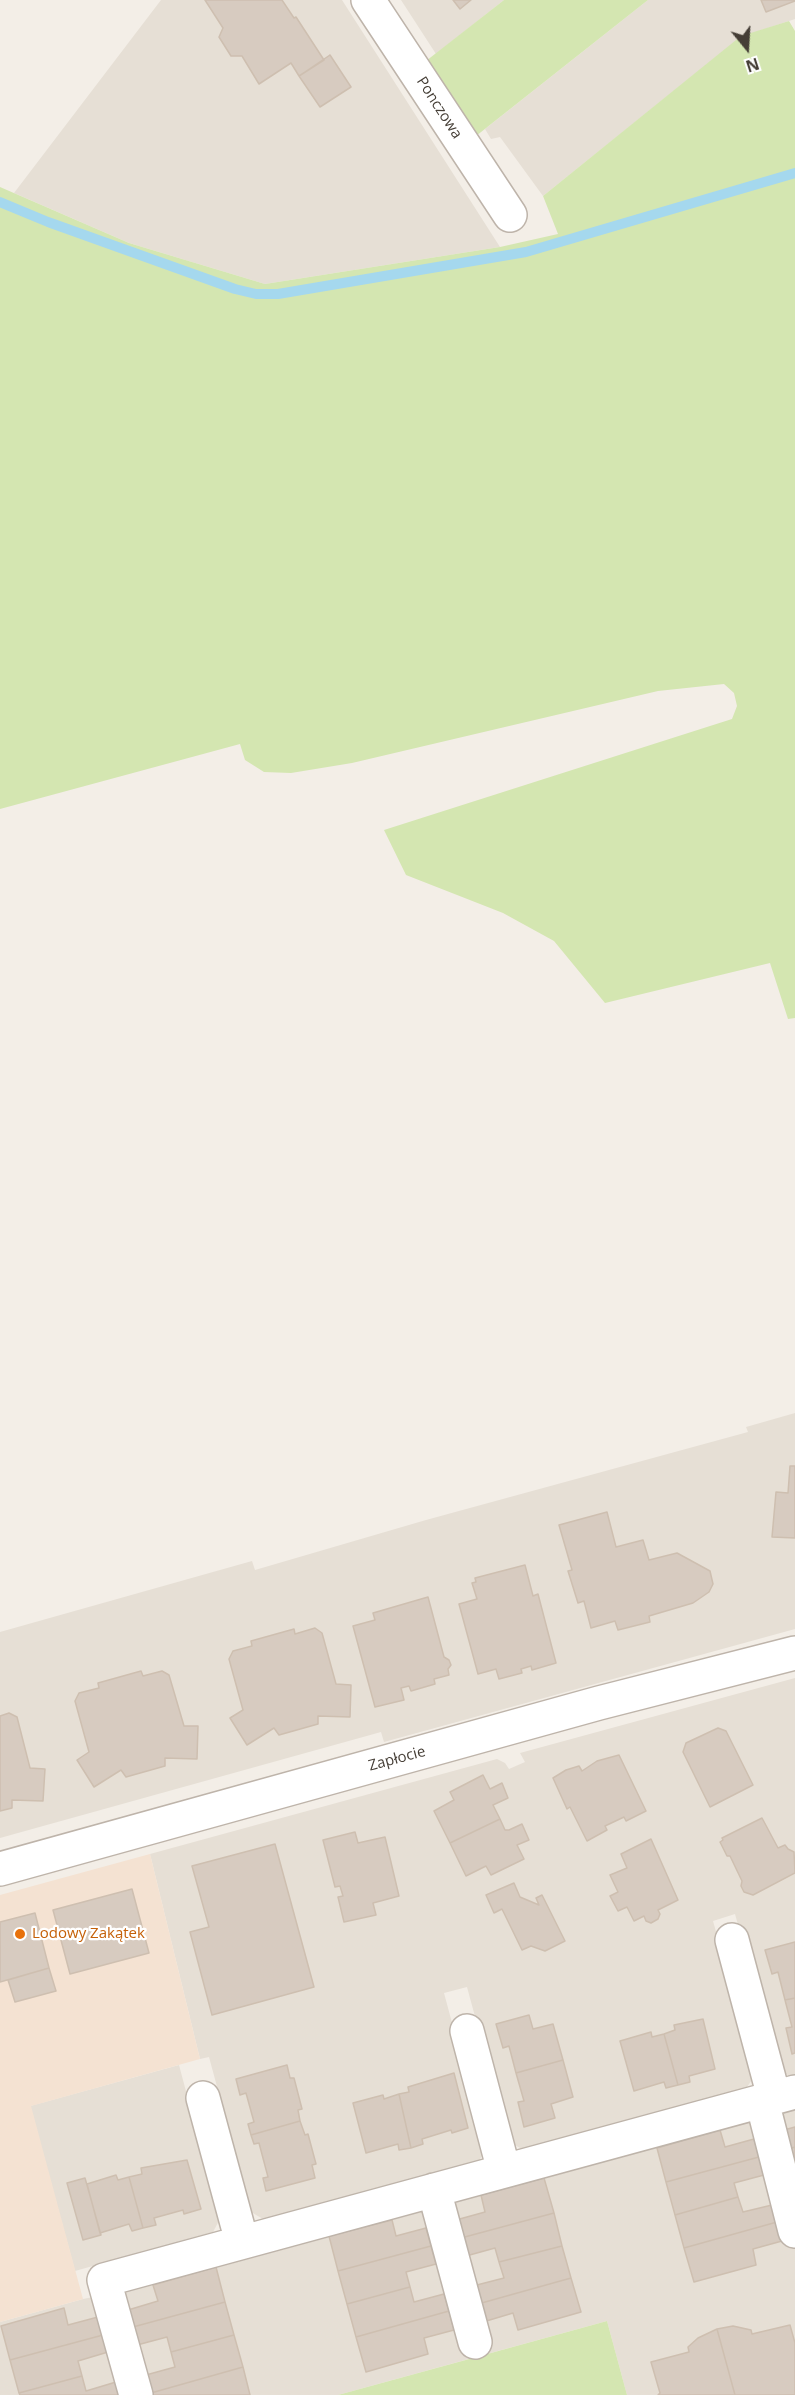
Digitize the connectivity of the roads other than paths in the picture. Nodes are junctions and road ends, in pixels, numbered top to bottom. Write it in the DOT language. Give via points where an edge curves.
graph roads {
  1 [pos="368,0"];
  2 [pos="510,215"];
  3 [pos="795,1653"];
  4 [pos="0,1869"];
  5 [pos="732,1940"];
  6 [pos="467,2031"];
  7 [pos="777,2096"];
  8 [pos="203,2098"];
  9 [pos="504,2170"];
  10 [pos="434,2190"];
  11 [pos="795,2231"];
  12 [pos="242,2242"];
  13 [pos="475,2342"];
  14 [pos="136,2395"];
  1 -- 2 [label="street, Ponczowa"];
  3 -- 4 [label="street, Zapłocie" via="599,1703"];
  5 -- 7 [label="street"];
  6 -- 9 [label="street"];
  7 -- 9 [label="street"];
  7 -- 11 [label="street"];
  8 -- 12 [label="street"];
  9 -- 10 [label="street"];
  10 -- 12 [label="street"];
  10 -- 13 [label="street"];
  12 -- 14 [label="street" via="104,2280"];
}
